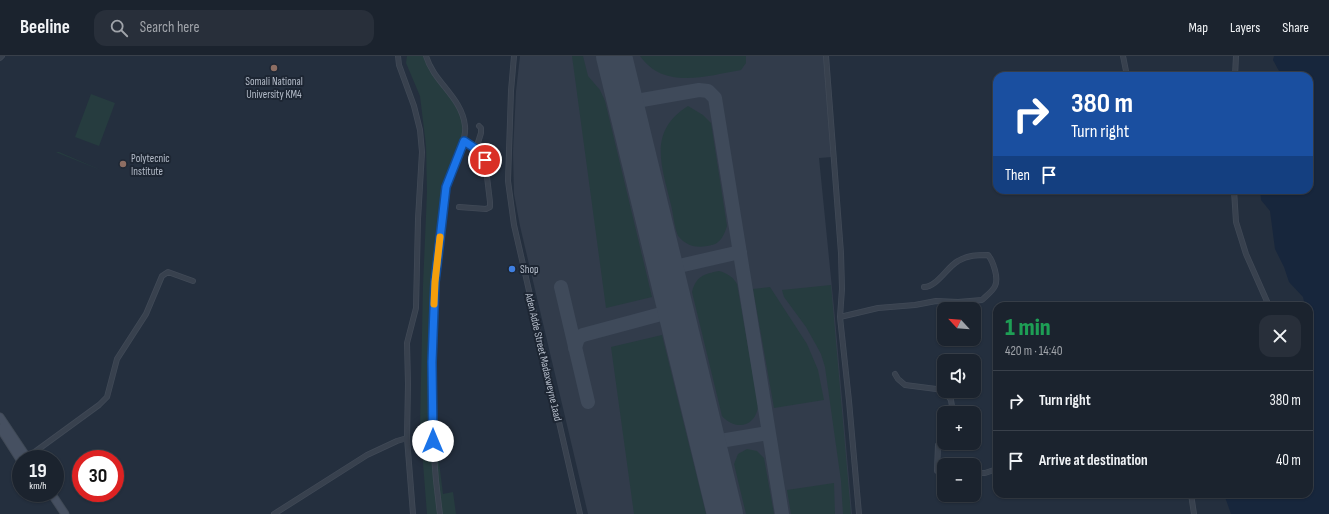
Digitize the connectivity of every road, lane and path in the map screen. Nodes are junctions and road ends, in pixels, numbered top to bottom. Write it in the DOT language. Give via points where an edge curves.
graph roads {
  1 [pos="398,56"];
  2 [pos="426,56"];
  3 [pos="514,56"];
  4 [pos="826,56"];
  5 [pos="1123,56"];
  6 [pos="1236,56"];
  7 [pos="1126,72"];
  8 [pos="1235,72"];
  9 [pos="479,126"];
  10 [pos="464,141"];
  11 [pos="476,149"];
  12 [pos="1234,194"];
  13 [pos="458,207"];
  14 [pos="193,281"];
  15 [pos="924,287"];
  16 [pos="1266,302"];
  17 [pos="840,317"];
  18 [pos="895,374"];
  19 [pos="937,390"];
  20 [pos="0,417"];
  21 [pos="0,428"];
  22 [pos="407,438"];
  23 [pos="18,450"];
  24 [pos="20,450"];
  25 [pos="37,450"];
  26 [pos="993,470"];
  27 [pos="981,473"];
  28 [pos="1192,498"];
  29 [pos="57,502"];
  30 [pos="65,514"];
  31 [pos="274,514"];
  32 [pos="413,514"];
  33 [pos="440,514"];
  34 [pos="580,514"];
  35 [pos="859,514"];
  36 [pos="1194,514"];
  1 -- 22 [label="street" via="414,106 422,152 416,308 407,343"];
  2 -- 10 [label="street" via="434,74 462,110"];
  3 -- 34 [label="street, Aden Adde Street Madaxweyne 1aad" via="508,181 514,225"];
  4 -- 17 [label="street" via="841,253"];
  5 -- 7 [label="street"];
  6 -- 8 [label="street"];
  9 -- 11 [label="street" via="481,133"];
  10 -- 11 [label="street"];
  10 -- 33 [label="street" via="446,187 435,282 433,441"];
  11 -- 13 [label="street" via="485,160 490,207"];
  12 -- 16 [label="street" via="1236,222"];
  14 -- 25 [label="street" via="168,272 162,276 146,314 118,359 107,397"];
  15 -- 17 [label="street" via="934,283 958,260 972,254 988,255 993,261 996,286 982,300 936,301 878,308"];
  17 -- 35 [label="street"];
  18 -- 19 [label="street" via="905,385"];
  20 -- 24 [label="main road"];
  21 -- 23 [label="main road"];
  22 -- 31 [label="street" via="366,456"];
  22 -- 32 [label="street"];
  26 -- 27 [label="street"];
  28 -- 36 [label="street"];
  29 -- 30 [label="main road"];
}
